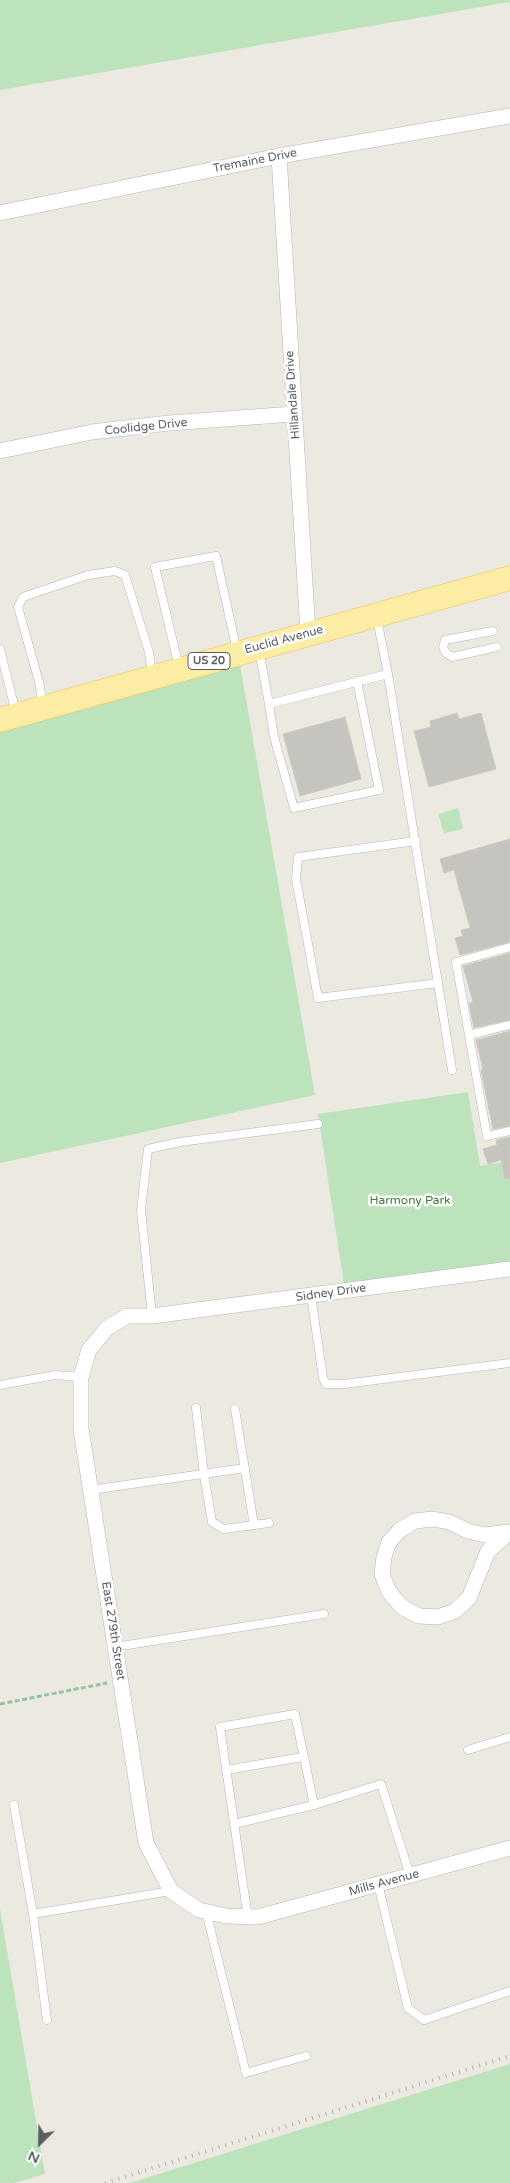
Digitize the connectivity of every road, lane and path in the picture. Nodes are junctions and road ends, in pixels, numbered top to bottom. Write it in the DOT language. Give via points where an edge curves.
graph roads {
  1 [pos="510,116"];
  2 [pos="279,156"];
  3 [pos="0,212"];
  4 [pos="294,414"];
  5 [pos="0,451"];
  6 [pos="510,578"];
  7 [pos="376,614"];
  8 [pos="493,631"];
  9 [pos="308,633"];
  10 [pos="497,647"];
  11 [pos="0,649"];
  12 [pos="248,650"];
  13 [pos="180,669"];
  14 [pos="388,674"];
  15 [pos="153,676"];
  16 [pos="357,681"];
  17 [pos="269,704"];
  18 [pos="44,707"];
  19 [pos="8,717"];
  20 [pos="416,841"];
  21 [pos="510,947"];
  22 [pos="438,983"];
  23 [pos="510,1025"];
  24 [pos="469,1035"];
  25 [pos="452,1070"];
  26 [pos="318,1124"];
  27 [pos="510,1130"];
  28 [pos="510,1269"];
  29 [pos="311,1295"];
  30 [pos="152,1316"];
  31 [pos="510,1363"];
  32 [pos="81,1377"];
  33 [pos="0,1385"];
  34 [pos="196,1408"];
  35 [pos="235,1409"];
  36 [pos="245,1468"];
  37 [pos="204,1474"];
  38 [pos="90,1490"];
  39 [pos="268,1523"];
  40 [pos="254,1525"];
  41 [pos="510,1532"];
  42 [pos="324,1614"];
  43 [pos="115,1647"];
  44 [pos="120,1681"];
  45 [pos="0,1704"];
  46 [pos="510,1737"];
  47 [pos="468,1750"];
  48 [pos="303,1757"];
  49 [pos="226,1770"];
  50 [pos="14,1805"];
  51 [pos="314,1805"];
  52 [pos="234,1824"];
  53 [pos="510,1848"];
  54 [pos="410,1876"];
  55 [pos="378,1884"];
  56 [pos="172,1891"];
  57 [pos="206,1911"];
  58 [pos="33,1914"];
  59 [pos="253,1918"];
  60 [pos="510,1991"];
  61 [pos="47,2020"];
  62 [pos="306,2056"];
  1 -- 2 [label="street, Tremaine Drive"];
  2 -- 3 [label="street, Tremaine Drive"];
  2 -- 4 [label="street, Hillandale Drive"];
  4 -- 5 [label="street, Coolidge Drive" via="92,432"];
  4 -- 9 [label="street, Hillandale Drive"];
  6 -- 7 [label="main road, Euclid Avenue / US 20"];
  7 -- 9 [label="main road, Euclid Avenue / US 20"];
  7 -- 14 [label="lane"];
  8 -- 10 [label="lane" via="444,640 443,646 452,658"];
  9 -- 12 [label="main road, Euclid Avenue / US 20"];
  11 -- 19 [label="lane"];
  12 -- 13 [label="main road, Euclid Avenue / US 20"];
  12 -- 13 [label="lane" via="216,556 155,567"];
  12 -- 17 [label="lane" via="266,678"];
  13 -- 15 [label="main road, Euclid Avenue / US 20"];
  14 -- 16 [label="lane"];
  14 -- 20 [label="lane"];
  15 -- 18 [label="main road, Euclid Avenue / US 20"];
  15 -- 18 [label="lane" via="149,652 124,575 115,571 88,575 23,597 18,607"];
  16 -- 17 [label="lane"];
  16 -- 17 [label="lane" via="379,790 294,808 274,737"];
  18 -- 19 [label="main road, Euclid Avenue / US 20"];
  20 -- 22 [label="lane"];
  20 -- 22 [label="lane" via="298,856 296,879 318,998"];
  21 -- 24 [label="lane" via="456,962"];
  22 -- 25 [label="lane"];
  23 -- 24 [label="lane"];
  24 -- 27 [label="lane" via="487,1136"];
  26 -- 30 [label="lane" via="180,1142 148,1150 141,1210"];
  28 -- 29 [label="street, Sidney Drive"];
  29 -- 30 [label="street, Sidney Drive"];
  29 -- 31 [label="lane" via="326,1384"];
  30 -- 32 [label="street, East 279th Street" via="127,1316 106,1328 89,1350"];
  32 -- 33 [label="lane" via="55,1374"];
  32 -- 38 [label="street, East 279th Street" via="81,1429"];
  34 -- 37 [label="lane"];
  35 -- 36 [label="lane"];
  36 -- 37 [label="lane"];
  36 -- 40 [label="lane"];
  37 -- 38 [label="lane"];
  37 -- 40 [label="lane" via="212,1522 224,1529"];
  38 -- 43 [label="street, East 279th Street"];
  39 -- 40 [label="lane"];
  41 -- 41 [label="street" via="485,1535 449,1522 433,1519 414,1521 389,1542 382,1574 389,1592 402,1607 419,1616 438,1617 455,1611 469,1598 488,1551"];
  42 -- 43 [label="lane"];
  43 -- 44 [label="street, East 279th Street"];
  44 -- 45 [label="path"];
  44 -- 56 [label="street, East 279th Street" via="146,1843"];
  46 -- 47 [label="lane"];
  48 -- 49 [label="lane"];
  48 -- 49 [label="lane" via="295,1714 220,1727"];
  48 -- 51 [label="lane"];
  49 -- 52 [label="lane"];
  50 -- 58 [label="lane"];
  51 -- 52 [label="lane"];
  51 -- 54 [label="lane" via="381,1784"];
  52 -- 59 [label="lane"];
  53 -- 54 [label="street, Mills Avenue"];
  54 -- 55 [label="street, Mills Avenue"];
  55 -- 59 [label="street, Mills Avenue"];
  55 -- 60 [label="lane" via="408,2008 424,2020"];
  56 -- 57 [label="street, East 279th Street" via="198,1910"];
  56 -- 58 [label="lane"];
  57 -- 59 [label="street, East 279th Street"];
  57 -- 62 [label="lane" via="246,2073"];
  58 -- 61 [label="lane"];
}
